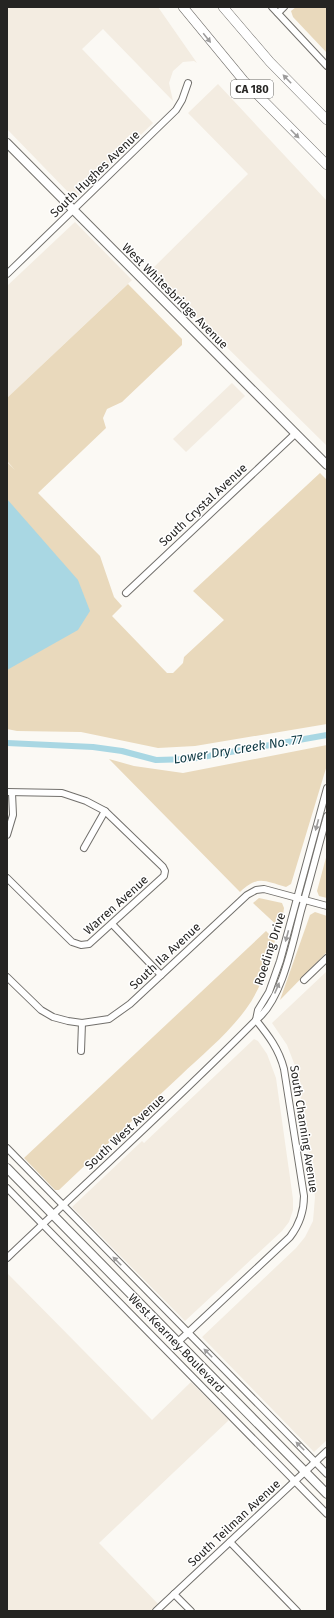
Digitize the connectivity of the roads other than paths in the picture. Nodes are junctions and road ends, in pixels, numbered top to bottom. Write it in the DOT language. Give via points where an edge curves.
graph roads {
  1 [pos="183,7"];
  2 [pos="223,7"];
  3 [pos="272,7"];
  4 [pos="284,7"];
  5 [pos="278,13"];
  6 [pos="327,66"];
  7 [pos="188,83"];
  8 [pos="327,120"];
  9 [pos="7,143"];
  10 [pos="327,166"];
  11 [pos="73,211"];
  12 [pos="7,274"];
  13 [pos="296,433"];
  14 [pos="327,465"];
  15 [pos="126,593"];
  16 [pos="327,788"];
  17 [pos="10,793"];
  18 [pos="105,811"];
  19 [pos="327,816"];
  20 [pos="7,835"];
  21 [pos="84,848"];
  22 [pos="7,878"];
  23 [pos="297,898"];
  24 [pos="304,900"];
  25 [pos="327,906"];
  26 [pos="112,924"];
  27 [pos="327,958"];
  28 [pos="161,975"];
  29 [pos="7,978"];
  30 [pos="304,980"];
  31 [pos="256,1020"];
  32 [pos="82,1023"];
  33 [pos="81,1051"];
  34 [pos="7,1148"];
  35 [pos="7,1168"];
  36 [pos="7,1188"];
  37 [pos="62,1204"];
  38 [pos="52,1214"];
  39 [pos="42,1224"];
  40 [pos="7,1258"];
  41 [pos="188,1332"];
  42 [pos="178,1342"];
  43 [pos="327,1451"];
  44 [pos="315,1462"];
  45 [pos="305,1472"];
  46 [pos="327,1474"];
  47 [pos="295,1481"];
  48 [pos="327,1494"];
  49 [pos="327,1514"];
  50 [pos="230,1542"];
  51 [pos="174,1594"];
  52 [pos="156,1611"];
  53 [pos="191,1611"];
  54 [pos="297,1611"];
  1 -- 10 [label="highway, CA 180, one-way" via="244,81"];
  8 -- 2 [label="highway, CA 180, one-way" via="270,62"];
  3 -- 5 [label="street"];
  4 -- 5 [label="street"];
  5 -- 6 [label="street"];
  7 -- 11 [label="street, South Hughes Avenue" via="176,110"];
  9 -- 11 [label="main road, West Whitesbridge Avenue"];
  11 -- 12 [label="street, South Hughes Avenue"];
  11 -- 13 [label="main road, West Whitesbridge Avenue"];
  13 -- 14 [label="main road, West Whitesbridge Avenue"];
  13 -- 15 [label="street, South Crystal Avenue"];
  16 -- 23 [label="street, Roeding Drive, one-way"];
  17 -- 18 [label="street" via="62,793"];
  17 -- 20 [label="street" via="13,815"];
  18 -- 21 [label="street"];
  18 -- 26 [label="street, Warren Avenue" via="165,871 164,876"];
  19 -- 24 [label="street, Roeding Drive"];
  22 -- 26 [label="street, Warren Avenue" via="72,942 89,944"];
  23 -- 24 [label="street"];
  23 -- 28 [label="street, South Ila Avenue" via="264,889 247,894"];
  23 -- 31 [label="street, Roeding Drive, one-way" via="275,978 258,1010"];
  24 -- 25 [label="street"];
  31 -- 24 [label="street, Roeding Drive, one-way" via="263,1015 281,979"];
  26 -- 28 [label="street"];
  27 -- 30 [label="street"];
  28 -- 32 [label="street, South Ila Avenue" via="130,1004 109,1019"];
  29 -- 32 [label="street" via="41,1010 53,1017"];
  31 -- 37 [label="street, South West Avenue" via="151,1124"];
  31 -- 41 [label="street, South Channing Avenue" via="273,1041 282,1059 304,1196 303,1213 290,1237"];
  32 -- 33 [label="street"];
  34 -- 37 [label="street, West Kearney Boulevard"];
  35 -- 38 [label="main road, West Kearney Boulevard"];
  36 -- 39 [label="street, West Kearney Boulevard"];
  37 -- 38 [label="street, South West Avenue"];
  41 -- 37 [label="street, West Kearney Boulevard, one-way"];
  38 -- 39 [label="street, South West Avenue"];
  38 -- 42 [label="main road, West Kearney Boulevard"];
  39 -- 40 [label="street, South West Avenue"];
  39 -- 47 [label="street, West Kearney Boulevard"];
  41 -- 42 [label="street, South Channing Avenue"];
  44 -- 41 [label="street, West Kearney Boulevard, one-way"];
  42 -- 45 [label="main road, West Kearney Boulevard"];
  43 -- 44 [label="street, South Teilman Avenue"];
  44 -- 45 [label="street, South Teilman Avenue"];
  44 -- 46 [label="street, West Kearney Boulevard"];
  45 -- 47 [label="street, South Teilman Avenue"];
  45 -- 48 [label="main road, West Kearney Boulevard"];
  47 -- 49 [label="street, West Kearney Boulevard"];
  47 -- 50 [label="street, South Teilman Avenue"];
  50 -- 51 [label="street, South Teilman Avenue"];
  50 -- 54 [label="street"];
  51 -- 52 [label="street, South Teilman Avenue"];
  51 -- 53 [label="street"];
}
